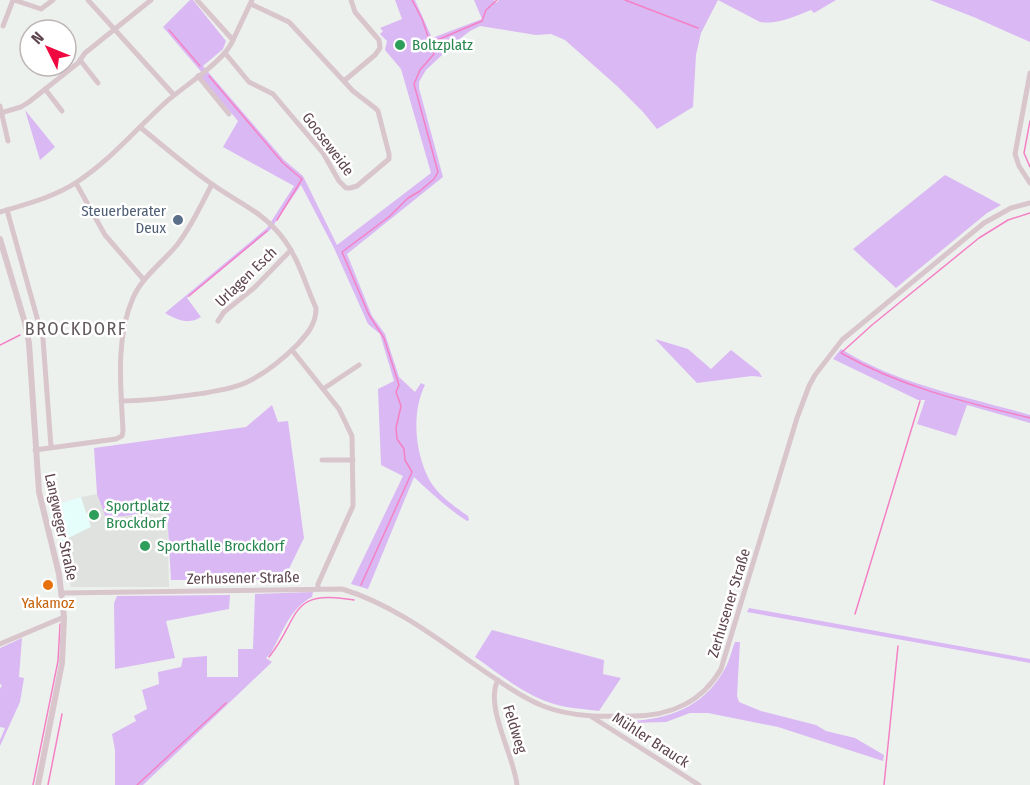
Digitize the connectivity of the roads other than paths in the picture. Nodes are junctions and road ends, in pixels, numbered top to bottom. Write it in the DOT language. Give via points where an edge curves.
graph roads {
  1 [pos="14,0"];
  2 [pos="53,0"];
  3 [pos="88,0"];
  4 [pos="151,0"];
  5 [pos="196,0"];
  6 [pos="351,0"];
  7 [pos="251,2"];
  8 [pos="3,26"];
  9 [pos="115,30"];
  10 [pos="233,40"];
  11 [pos="225,53"];
  12 [pos="80,60"];
  13 [pos="1030,73"];
  14 [pos="198,76"];
  15 [pos="344,81"];
  16 [pos="98,83"];
  17 [pos="45,89"];
  18 [pos="174,94"];
  19 [pos="0,106"];
  20 [pos="62,111"];
  21 [pos="1,113"];
  22 [pos="229,114"];
  23 [pos="140,127"];
  24 [pos="8,141"];
  25 [pos="75,183"];
  26 [pos="1030,183"];
  27 [pos="212,184"];
  28 [pos="1030,203"];
  29 [pos="7,210"];
  30 [pos="0,212"];
  31 [pos="0,239"];
  32 [pos="291,250"];
  33 [pos="144,280"];
  34 [pos="218,321"];
  35 [pos="292,350"];
  36 [pos="359,364"];
  37 [pos="323,389"];
  38 [pos="122,401"];
  39 [pos="51,447"];
  40 [pos="35,450"];
  41 [pos="322,460"];
  42 [pos="353,460"];
  43 [pos="318,589"];
  44 [pos="63,593"];
  45 [pos="64,617"];
  46 [pos="0,644"];
  47 [pos="498,680"];
  48 [pos="590,716"];
  49 [pos="38,785"];
  50 [pos="517,785"];
  51 [pos="699,785"];
  1 -- 2 [label="street" via="41,9"];
  1 -- 8 [label="street"];
  3 -- 9 [label="street"];
  4 -- 9 [label="street"];
  5 -- 10 [label="street"];
  6 -- 15 [label="street" via="379,40 380,48"];
  7 -- 10 [label="street"];
  7 -- 15 [label="street, Gooseweide" via="289,22"];
  9 -- 12 [label="street"];
  9 -- 18 [label="street"];
  10 -- 11 [label="street"];
  11 -- 14 [label="street"];
  11 -- 15 [label="street, Gooseweide" via="249,82 273,94 323,153 339,181 350,188 387,163 389,154 378,111"];
  12 -- 16 [label="street"];
  12 -- 17 [label="street"];
  13 -- 26 [label="street" via="1015,154"];
  14 -- 18 [label="street"];
  14 -- 22 [label="street"];
  17 -- 20 [label="street"];
  17 -- 21 [label="street" via="26,105"];
  18 -- 23 [label="street"];
  19 -- 21 [label="street"];
  21 -- 24 [label="street"];
  23 -- 25 [label="street"];
  23 -- 27 [label="street, Urlagen Esch"];
  25 -- 29 [label="street" via="45,199"];
  25 -- 33 [label="street" via="105,235"];
  27 -- 32 [label="street, Urlagen Esch" via="258,212"];
  27 -- 33 [label="street" via="187,231"];
  28 -- 48 [label="street, Zerhusener Straße" via="984,223 842,340 822,364 804,398 731,638 714,680 693,700 670,711 644,716"];
  29 -- 30 [label="street"];
  29 -- 39 [label="street" via="43,339"];
  31 -- 40 [label="street, Langweger Straße" via="29,342"];
  32 -- 34 [label="street, Urlagen Esch"];
  32 -- 35 [label="street, Urlagen Esch" via="316,308 312,328"];
  33 -- 38 [label="street" via="133,298 124,331"];
  35 -- 37 [label="street"];
  35 -- 38 [label="street, Urlagen Esch" via="269,369 231,388 163,400"];
  36 -- 37 [label="street"];
  37 -- 42 [label="street" via="339,409 352,436"];
  38 -- 39 [label="street" via="122,436"];
  39 -- 40 [label="street"];
  40 -- 44 [label="street, Langweger Straße" via="41,502"];
  41 -- 42 [label="street"];
  42 -- 43 [label="street" via="353,506"];
  43 -- 44 [label="street, Zerhusener Straße"];
  43 -- 47 [label="street, Zerhusener Straße" via="342,589 366,596"];
  44 -- 45 [label="street, Langweger Straße"];
  45 -- 46 [label="street"];
  45 -- 49 [label="street, Langweger Straße" via="62,663"];
  47 -- 48 [label="street, Zerhusener Straße" via="542,706"];
  47 -- 50 [label="street, Feldweg" via="493,691 494,703"];
  48 -- 51 [label="street, Mühler Brauck"];
}
